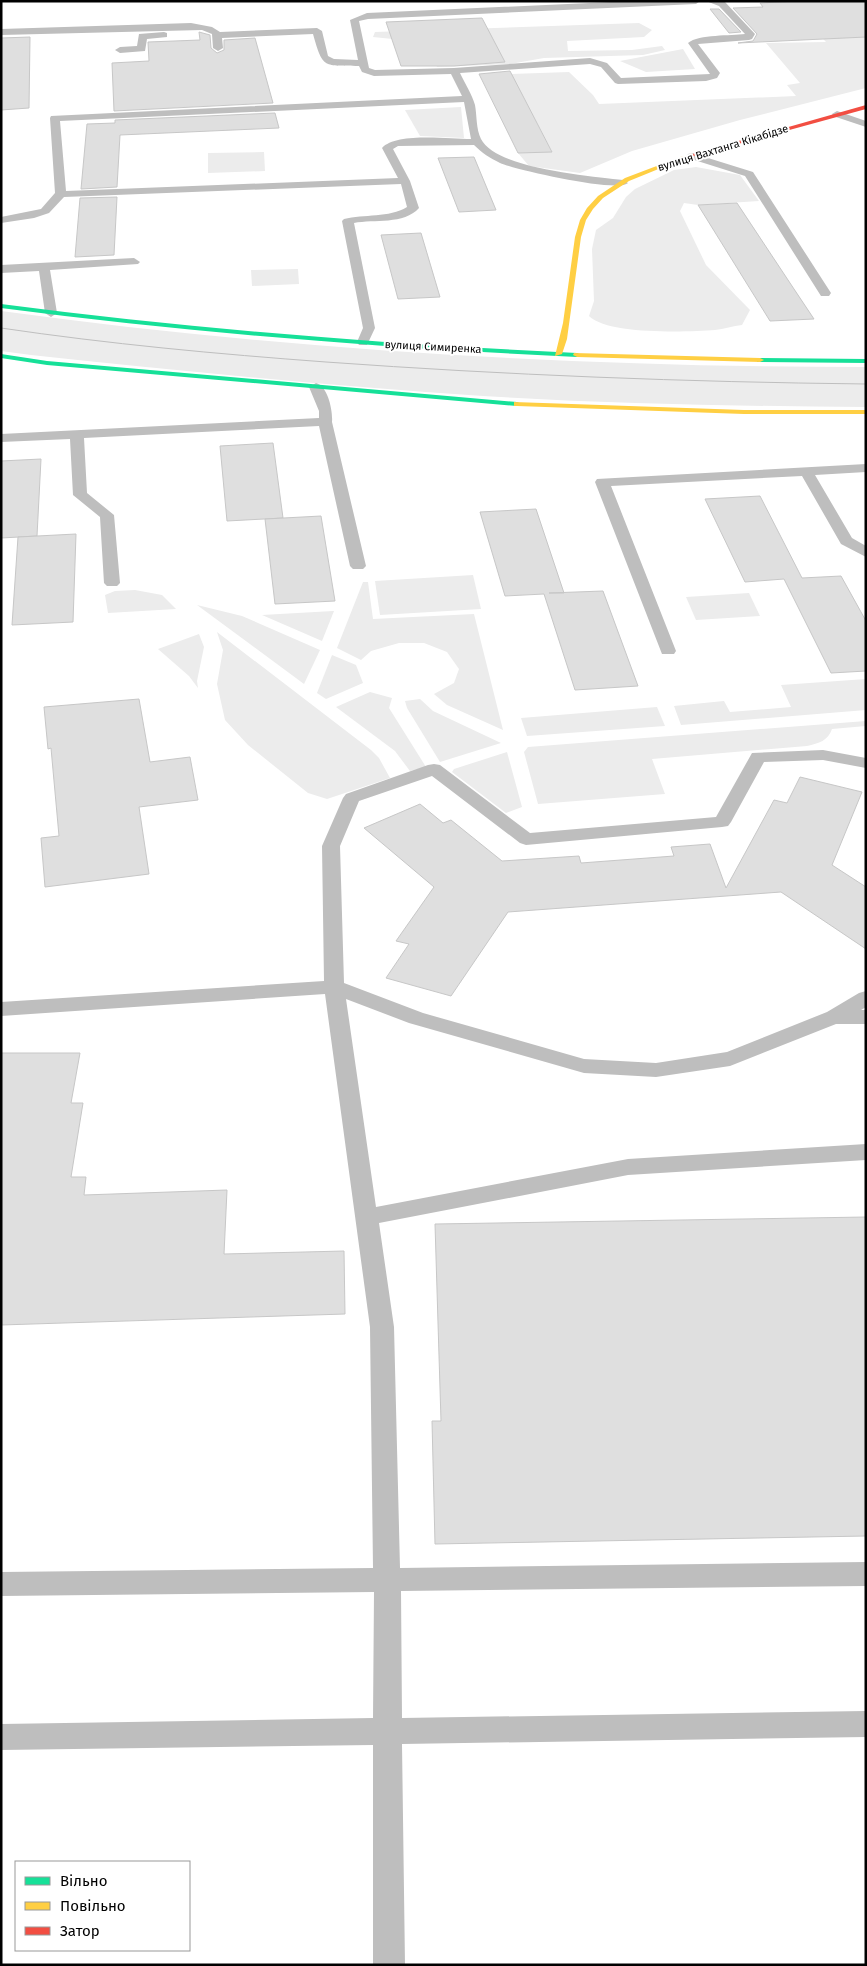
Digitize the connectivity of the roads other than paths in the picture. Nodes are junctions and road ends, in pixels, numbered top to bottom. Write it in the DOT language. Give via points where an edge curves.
graph roads {
  1 [pos="696,1"];
  2 [pos="710,1"];
  3 [pos="1,32"];
  4 [pos="217,34"];
  5 [pos="219,49"];
  6 [pos="120,50"];
  7 [pos="363,63"];
  8 [pos="454,71"];
  9 [pos="379,90"];
  10 [pos="468,99"];
  11 [pos="384,103"];
  12 [pos="866,107"];
  13 [pos="837,114"];
  14 [pos="866,124"];
  15 [pos="477,142"];
  16 [pos="692,156"];
  17 [pos="405,181"];
  18 [pos="623,184"];
  19 [pos="61,194"];
  20 [pos="1,220"];
  21 [pos="134,262"];
  22 [pos="44,267"];
  23 [pos="1,269"];
  24 [pos="825,294"];
  25 [pos="1,306"];
  26 [pos="51,313"];
  27 [pos="363,342"];
  28 [pos="558,354"];
  29 [pos="1,356"];
  30 [pos="866,361"];
  31 [pos="316,388"];
  32 [pos="866,412"];
  33 [pos="325,422"];
  34 [pos="77,435"];
  35 [pos="1,438"];
  36 [pos="866,468"];
  37 [pos="806,471"];
  38 [pos="866,553"];
  39 [pos="358,566"];
  40 [pos="112,583"];
  41 [pos="668,651"];
  42 [pos="866,763"];
  43 [pos="334,987"];
  44 [pos="866,998"];
  45 [pos="1,1009"];
  46 [pos="834,1017"];
  47 [pos="866,1017"];
  48 [pos="866,1152"];
  49 [pos="366,1217"];
  50 [pos="866,1574"];
  51 [pos="387,1580"];
  52 [pos="1,1584"];
  53 [pos="866,1724"];
  54 [pos="388,1732"];
  55 [pos="1,1737"];
  56 [pos="389,1965"];
  1 -- 7 [label="lane" via="357,17 354,20"];
  2 -- 8 [label="lane" via="722,4 750,34 749,37 693,43 714,76 618,80 604,64 590,61"];
  3 -- 4 [label="lane" via="191,26 206,27"];
  4 -- 5 [label="lane"];
  4 -- 6 [label="lane" via="142,36 142,49"];
  4 -- 7 [label="lane" via="317,31 324,57 332,62"];
  7 -- 8 [label="lane" via="365,70 383,74"];
  8 -- 10 [label="lane"];
  9 -- 11 [label="lane"];
  10 -- 11 [label="lane"];
  10 -- 15 [label="lane"];
  11 -- 19 [label="lane" via="55,118"];
  12 -- 13 [label="street, вулиця Вахтанга Кікабідзе"];
  13 -- 14 [label="lane"];
  13 -- 16 [label="street, вулиця Вахтанга Кікабідзе"];
  15 -- 17 [label="lane" via="390,145 387,148"];
  15 -- 18 [label="lane" via="489,153 515,165"];
  16 -- 18 [label="street, вулиця Вахтанга Кікабідзе" via="660,166"];
  16 -- 24 [label="lane" via="749,174"];
  17 -- 19 [label="lane"];
  17 -- 27 [label="lane" via="413,208 406,214 348,222 369,328"];
  18 -- 28 [label="street, вулиця Вахтанга Кікабідзе" via="590,208 581,224 565,338"];
  19 -- 20 [label="lane" via="45,212"];
  21 -- 22 [label="lane"];
  22 -- 23 [label="lane"];
  22 -- 26 [label="lane"];
  25 -- 26 [label="street, вулиця Симиренка"];
  26 -- 27 [label="street, вулиця Симиренка" via="119,322"];
  27 -- 28 [label="street, вулиця Симиренка"];
  28 -- 30 [label="street, вулиця Симиренка"];
  29 -- 31 [label="street"];
  31 -- 32 [label="street" via="531,405 744,412"];
  31 -- 33 [label="lane" via="326,412"];
  33 -- 34 [label="lane"];
  33 -- 39 [label="lane"];
  34 -- 35 [label="lane"];
  34 -- 40 [label="lane" via="80,495 108,515"];
  36 -- 37 [label="lane"];
  37 -- 38 [label="lane" via="846,541"];
  37 -- 41 [label="lane" via="602,482"];
  42 -- 43 [label="lane" via="823,755 758,757 722,822 538,839 526,839 434,769 352,798 331,846"];
  43 -- 45 [label="lane"];
  43 -- 46 [label="lane" via="416,1018 584,1066 656,1070 730,1060"];
  43 -- 49 [label="lane"];
  44 -- 46 [label="lane"];
  46 -- 47 [label="lane"];
  48 -- 49 [label="lane" via="628,1168"];
  49 -- 51 [label="lane" via="382,1327"];
  50 -- 51 [label="lane"];
  51 -- 52 [label="lane"];
  51 -- 54 [label="lane"];
  53 -- 54 [label="lane"];
  54 -- 55 [label="lane"];
  54 -- 56 [label="lane"];
}
